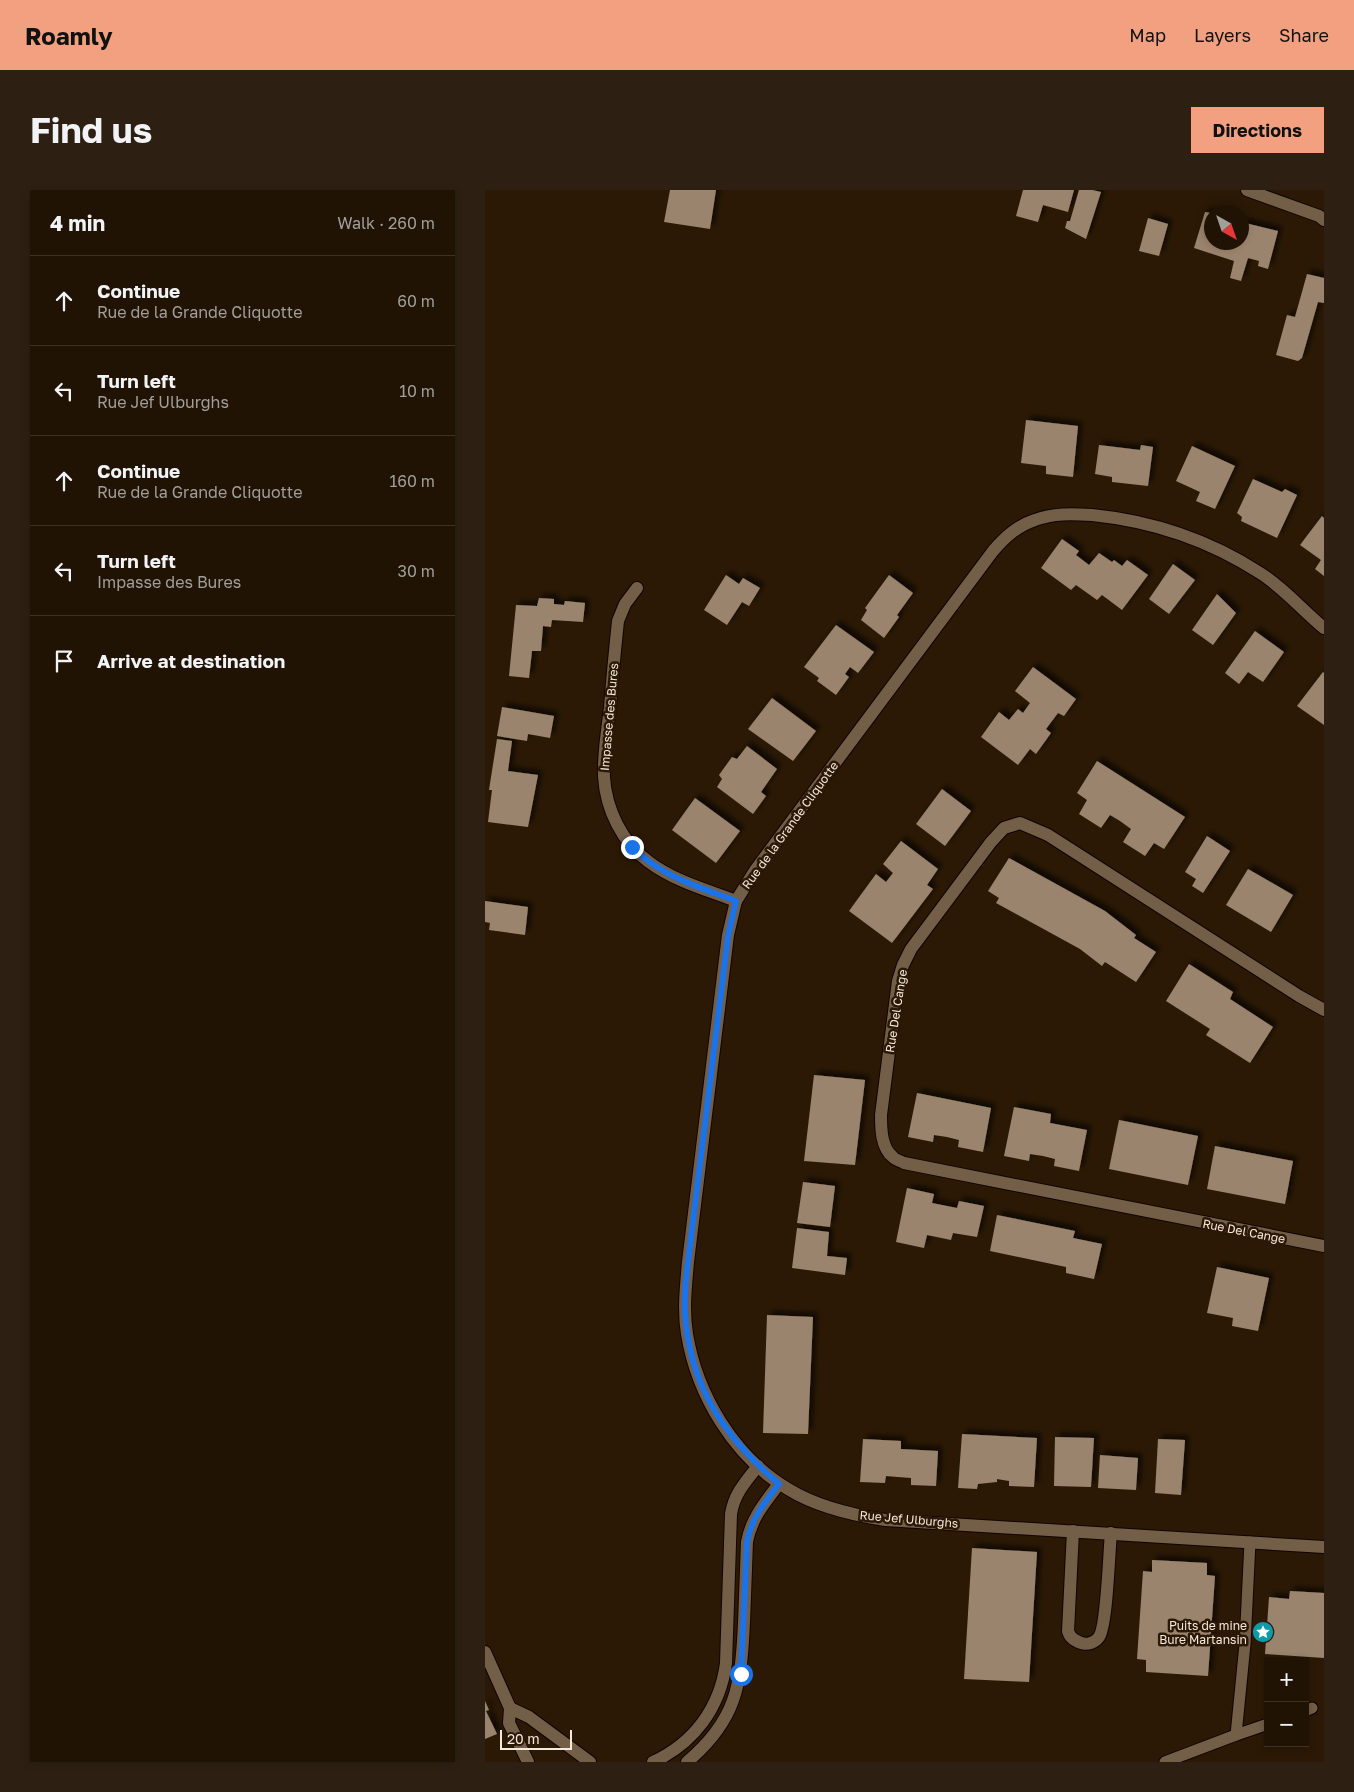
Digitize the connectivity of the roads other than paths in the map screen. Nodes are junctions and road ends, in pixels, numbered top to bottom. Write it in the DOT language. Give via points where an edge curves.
graph roads {
  1 [pos="1247,190"];
  2 [pos="1324,220"];
  3 [pos="637,588"];
  4 [pos="1324,628"];
  5 [pos="736,901"];
  6 [pos="1324,1010"];
  7 [pos="1324,1246"];
  8 [pos="758,1466"];
  9 [pos="779,1484"];
  10 [pos="1073,1531"];
  11 [pos="1111,1533"];
  12 [pos="1250,1542"];
  13 [pos="1324,1547"];
  14 [pos="485,1652"];
  15 [pos="510,1708"];
  16 [pos="1264,1725"];
  17 [pos="1236,1735"];
  18 [pos="528,1762"];
  19 [pos="590,1762"];
  20 [pos="653,1762"];
  21 [pos="687,1762"];
  22 [pos="1165,1762"];
  1 -- 2 [label="street"];
  3 -- 5 [label="street, Impasse des Bures" via="625,604 619,621 604,768 611,811 628,842 650,863"];
  4 -- 5 [label="street, Rue de la Grande Cliquotte" via="1256,570 1169,529 1080,514 1058,514 1019,527 993,551 756,869"];
  5 -- 8 [label="street, Rue de la Grande Cliquotte" via="727,945 688,1262 685,1310 693,1360 708,1400 731,1437"];
  6 -- 7 [label="street, Rue Del Cange" via="1048,834 1020,823 1004,828 991,842 922,933 903,965 898,981 881,1130 893,1157 904,1163"];
  8 -- 9 [label="street, Rue Jef Ulburghs"];
  8 -- 20 [label="street" via="733,1502 724,1676 716,1699 696,1732 674,1751"];
  9 -- 10 [label="street, Rue Jef Ulburghs" via="800,1496 841,1511 885,1520"];
  9 -- 21 [label="street" via="749,1529 743,1660 738,1689 721,1726"];
  10 -- 11 [label="street, Rue Jef Ulburghs"];
  10 -- 11 [label="street" via="1068,1631 1070,1637 1084,1644 1099,1637 1104,1622"];
  11 -- 12 [label="street, Rue Jef Ulburghs"];
  12 -- 13 [label="street, Rue Jef Ulburghs"];
  12 -- 17 [label="lane"];
  14 -- 15 [label="street"];
  15 -- 18 [label="street" via="509,1724"];
  15 -- 19 [label="street" via="529,1717"];
  16 -- 17 [label="lane"];
  17 -- 22 [label="lane"];
}
